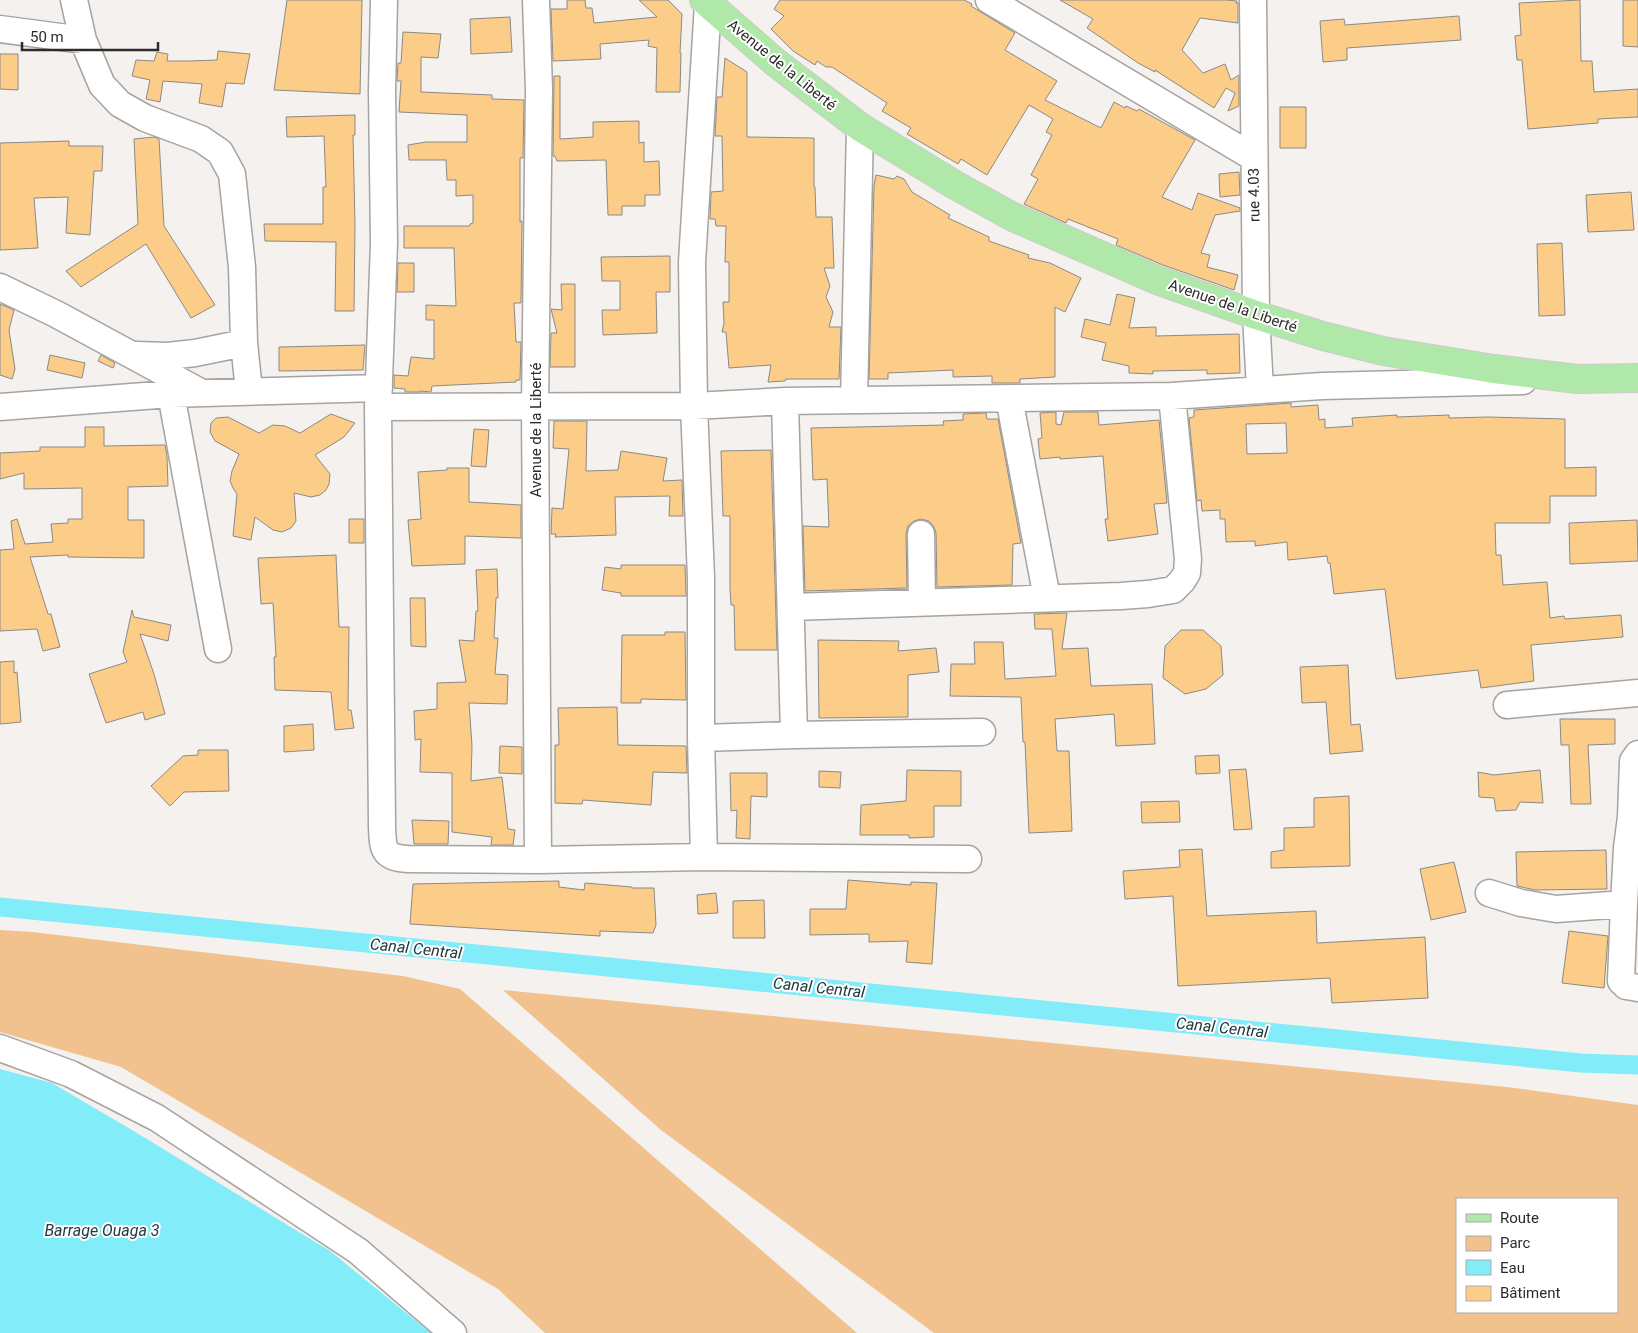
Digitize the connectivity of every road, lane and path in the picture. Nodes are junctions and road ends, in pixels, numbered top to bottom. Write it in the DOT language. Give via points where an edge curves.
graph roads {
  1 [pos="74,0"];
  2 [pos="384,0"];
  3 [pos="536,0"];
  4 [pos="989,0"];
  5 [pos="1252,0"];
  6 [pos="706,2"];
  7 [pos="0,29"];
  8 [pos="82,40"];
  9 [pos="860,127"];
  10 [pos="1253,157"];
  11 [pos="0,287"];
  12 [pos="1256,315"];
  13 [pos="244,343"];
  14 [pos="133,355"];
  15 [pos="1638,378"];
  16 [pos="1578,380"];
  17 [pos="1260,389"];
  18 [pos="249,391"];
  19 [pos="171,394"];
  20 [pos="205,394"];
  21 [pos="1172,396"];
  22 [pos="379,398"];
  23 [pos="1009,398"];
  24 [pos="854,400"];
  25 [pos="785,402"];
  26 [pos="535,406"];
  27 [pos="694,406"];
  28 [pos="0,407"];
  29 [pos="921,534"];
  30 [pos="1047,598"];
  31 [pos="922,602"];
  32 [pos="790,607"];
  33 [pos="218,649"];
  34 [pos="1638,693"];
  35 [pos="1506,705"];
  36 [pos="982,732"];
  37 [pos="794,736"];
  38 [pos="701,738"];
  39 [pos="1638,754"];
  40 [pos="704,857"];
  41 [pos="968,859"];
  42 [pos="538,860"];
  43 [pos="1489,893"];
  44 [pos="1624,904"];
  45 [pos="1638,988"];
  46 [pos="0,1048"];
  47 [pos="453,1333"];
  1 -- 8 [label="street"];
  2 -- 22 [label="street" via="384,242"];
  3 -- 26 [label="street, Avenue de la Liberté" via="539,89"];
  4 -- 10 [label="street"];
  5 -- 10 [label="street, rue 4.03"];
  6 -- 9 [label="main road, Avenue de la Liberté" via="775,62"];
  6 -- 27 [label="street" via="692,262"];
  7 -- 8 [label="street"];
  8 -- 13 [label="street" via="102,85 120,104 145,118 201,139 220,152 224,159 233,183 242,266"];
  9 -- 12 [label="main road, Avenue de la Liberté" via="1011,216 1157,280"];
  9 -- 24 [label="street"];
  10 -- 12 [label="street, rue 4.03"];
  11 -- 14 [label="street"];
  12 -- 16 [label="main road, Avenue de la Liberté" via="1383,351"];
  12 -- 17 [label="street, rue 4.03"];
  13 -- 14 [label="street" via="168,356"];
  13 -- 18 [label="street"];
  14 -- 20 [label="street"];
  15 -- 16 [label="main road, Avenue de la Liberté"];
  16 -- 17 [label="street"];
  17 -- 21 [label="street"];
  18 -- 20 [label="street"];
  18 -- 22 [label="street"];
  19 -- 20 [label="street"];
  19 -- 28 [label="street"];
  19 -- 33 [label="street"];
  21 -- 23 [label="street"];
  21 -- 30 [label="street" via="1187,573 1173,590"];
  22 -- 26 [label="street"];
  22 -- 42 [label="street" via="383,845 395,858"];
  23 -- 24 [label="street"];
  23 -- 30 [label="street"];
  24 -- 25 [label="street"];
  25 -- 27 [label="street"];
  25 -- 32 [label="street"];
  26 -- 27 [label="street"];
  26 -- 42 [label="street, Avenue de la Liberté"];
  27 -- 38 [label="street" via="701,578"];
  29 -- 31 [label="street"];
  30 -- 31 [label="street"];
  31 -- 32 [label="street"];
  32 -- 37 [label="street"];
  34 -- 35 [label="street"];
  36 -- 37 [label="street"];
  37 -- 38 [label="street"];
  38 -- 40 [label="street"];
  39 -- 44 [label="street" via="1633,761"];
  40 -- 41 [label="street"];
  40 -- 42 [label="street"];
  43 -- 44 [label="street" via="1556,909"];
  44 -- 45 [label="street" via="1621,981 1626,986"];
  46 -- 47 [label="street" via="71,1074 157,1118 358,1252"];
}
